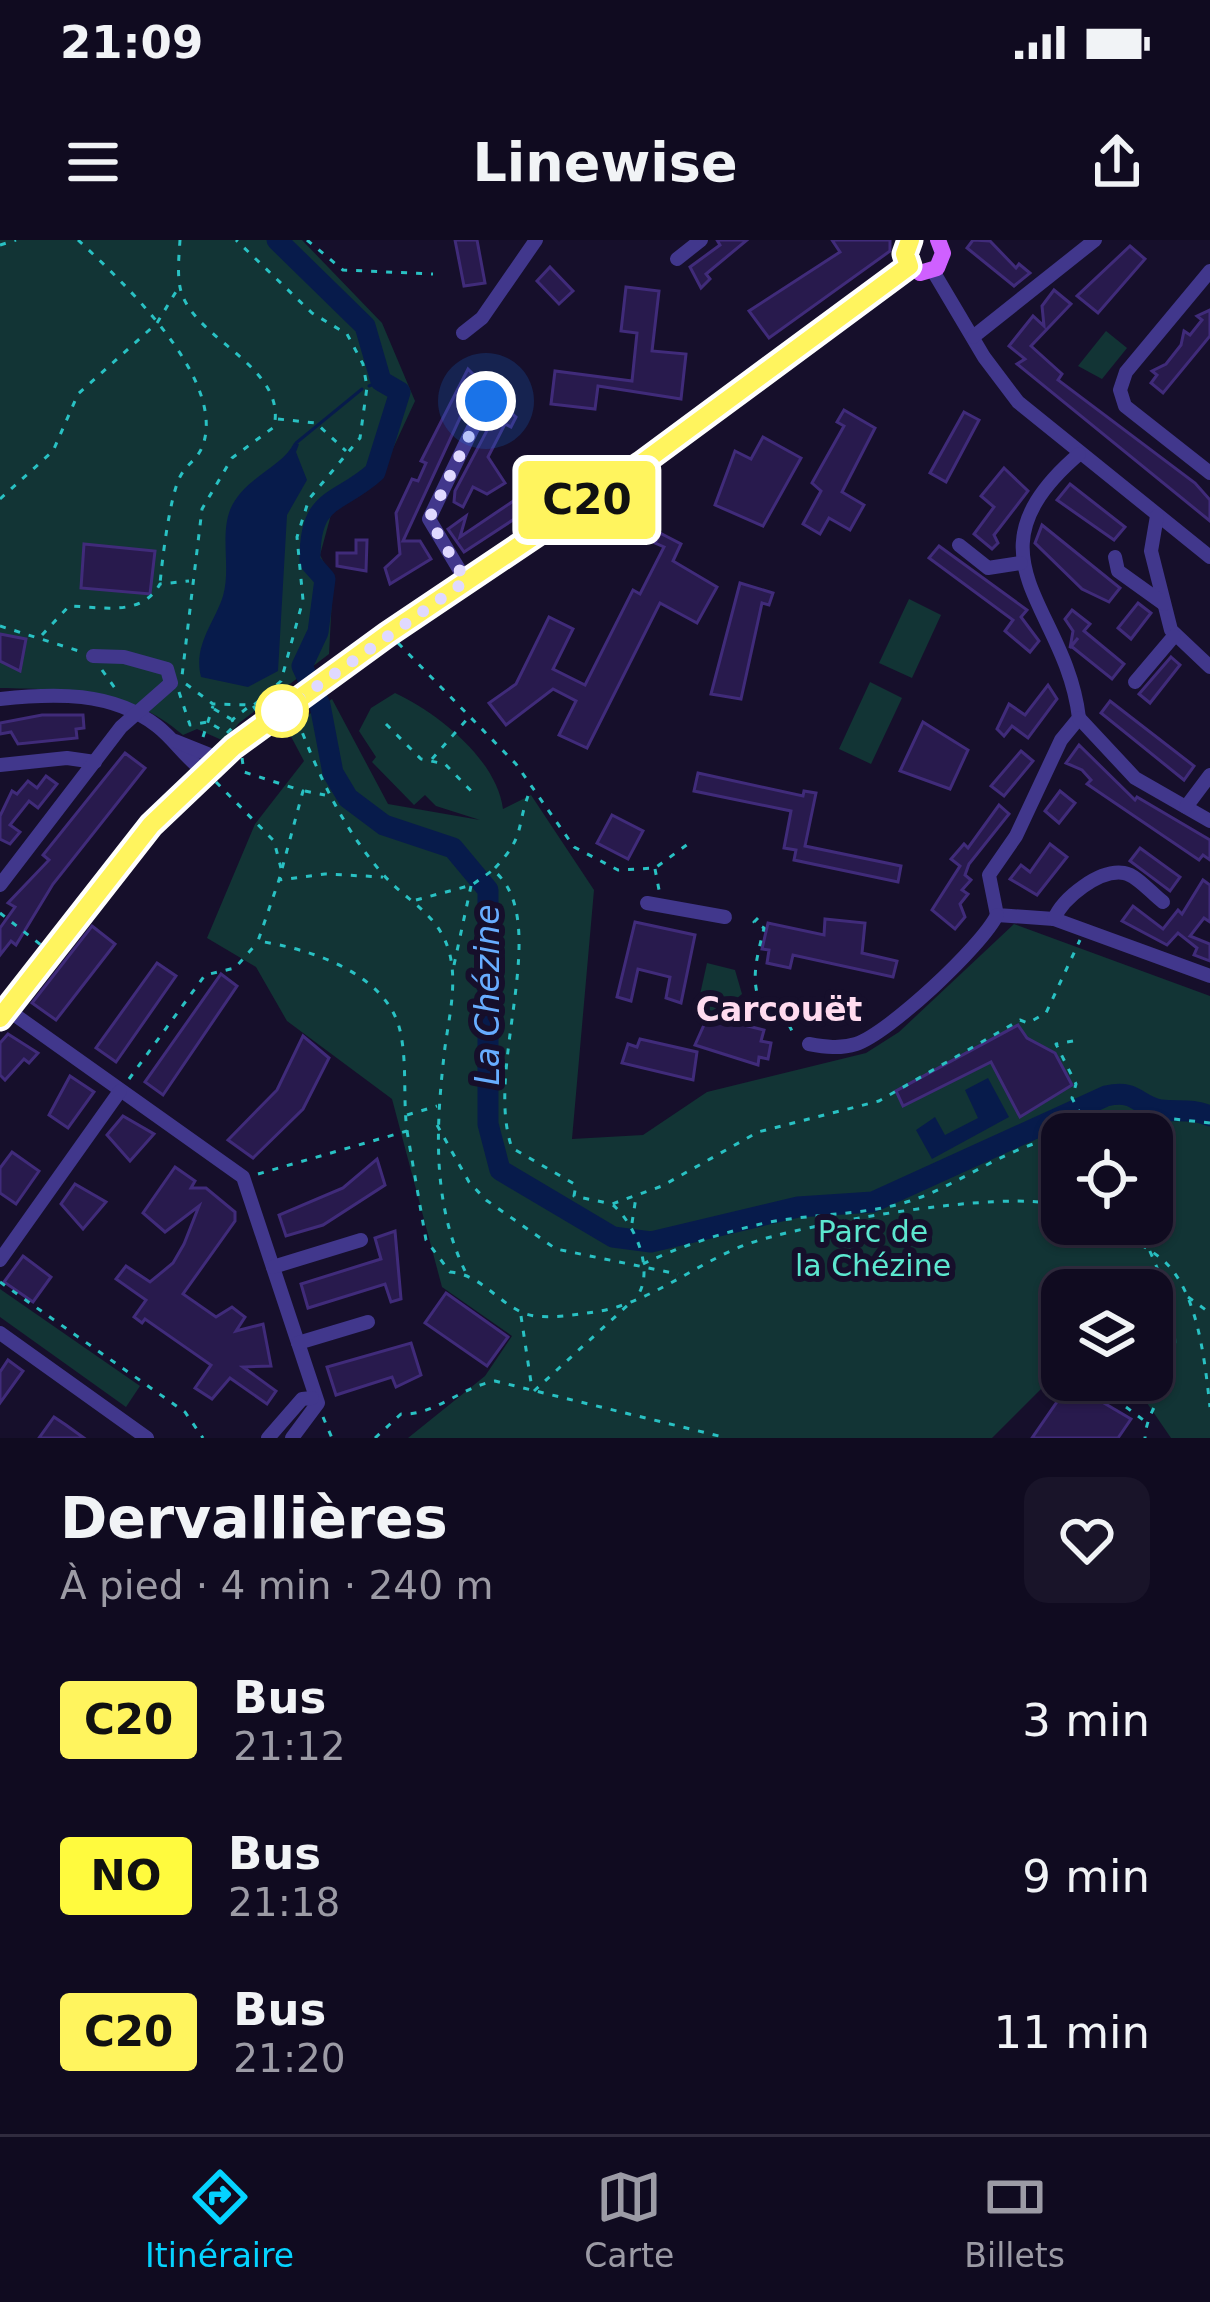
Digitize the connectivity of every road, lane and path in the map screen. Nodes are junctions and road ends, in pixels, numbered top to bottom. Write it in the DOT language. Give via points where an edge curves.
graph roads {
  1 [pos="16,240"];
  2 [pos="78,240"];
  3 [pos="236,240"];
  4 [pos="307,240"];
  5 [pos="536,240"];
  6 [pos="701,240"];
  7 [pos="910,240"];
  8 [pos="939,240"];
  9 [pos="1096,240"];
  10 [pos="178,242"];
  11 [pos="0,245"];
  12 [pos="677,259"];
  13 [pos="909,266"];
  14 [pos="934,271"];
  15 [pos="1210,271"];
  16 [pos="433,274"];
  17 [pos="180,283"];
  18 [pos="157,323"];
  19 [pos="464,333"];
  20 [pos="973,338"];
  21 [pos="486,401"];
  22 [pos="276,418"];
  23 [pos="348,453"];
  24 [pos="1078,454"];
  25 [pos="1210,473"];
  26 [pos="0,500"];
  27 [pos="1157,516"];
  28 [pos="959,545"];
  29 [pos="1115,557"];
  30 [pos="1210,557"];
  31 [pos="1021,563"];
  32 [pos="191,581"];
  33 [pos="466,581"];
  34 [pos="160,584"];
  35 [pos="1164,604"];
  36 [pos="0,626"];
  37 [pos="388,634"];
  38 [pos="1174,636"];
  39 [pos="40,637"];
  40 [pos="93,656"];
  41 [pos="1210,667"];
  42 [pos="182,680"];
  43 [pos="1135,682"];
  44 [pos="123,697"];
  45 [pos="0,699"];
  46 [pos="252,704"];
  47 [pos="213,706"];
  48 [pos="135,712"];
  49 [pos="470,716"];
  50 [pos="296,717"];
  51 [pos="1079,718"];
  52 [pos="232,720"];
  53 [pos="208,722"];
  54 [pos="386,724"];
  55 [pos="202,738"];
  56 [pos="175,741"];
  57 [pos="242,758"];
  58 [pos="220,759"];
  59 [pos="432,760"];
  60 [pos="95,762"];
  61 [pos="0,764"];
  62 [pos="1210,775"];
  63 [pos="210,777"];
  64 [pos="532,784"];
  65 [pos="303,791"];
  66 [pos="326,795"];
  67 [pos="475,795"];
  68 [pos="1186,807"];
  69 [pos="1210,821"];
  70 [pos="688,844"];
  71 [pos="282,868"];
  72 [pos="655,868"];
  73 [pos="492,872"];
  74 [pos="384,877"];
  75 [pos="280,880"];
  76 [pos="0,885"];
  77 [pos="472,885"];
  78 [pos="416,900"];
  79 [pos="1163,902"];
  80 [pos="653,904"];
  81 [pos="0,913"];
  82 [pos="998,915"];
  83 [pos="724,917"];
  84 [pos="758,918"];
  85 [pos="1054,919"];
  86 [pos="1082,936"];
  87 [pos="258,941"];
  88 [pos="52,953"];
  89 [pos="452,972"];
  90 [pos="1210,976"];
  91 [pos="4,1014"];
  92 [pos="792,1031"];
  93 [pos="1073,1041"];
  94 [pos="809,1044"];
  95 [pos="120,1090"];
  96 [pos="437,1106"];
  97 [pos="1080,1113"];
  98 [pos="405,1116"];
  99 [pos="1173,1119"];
  100 [pos="1210,1123"];
  101 [pos="437,1124"];
  102 [pos="407,1131"];
  103 [pos="1041,1140"];
  104 [pos="266,1171"];
  105 [pos="637,1196"];
  106 [pos="1041,1200"];
  107 [pos="612,1204"];
  108 [pos="632,1226"];
  109 [pos="361,1240"];
  110 [pos="1136,1245"];
  111 [pos="1148,1245"];
  112 [pos="1154,1256"];
  113 [pos="0,1260"];
  114 [pos="643,1264"];
  115 [pos="274,1267"];
  116 [pos="466,1274"];
  117 [pos="680,1275"];
  118 [pos="0,1282"];
  119 [pos="1184,1295"];
  120 [pos="630,1303"];
  121 [pos="521,1312"];
  122 [pos="1210,1313"];
  123 [pos="368,1322"];
  124 [pos="2,1338"];
  125 [pos="298,1343"];
  126 [pos="533,1391"];
  127 [pos="1118,1401"];
  128 [pos="315,1402"];
  129 [pos="1210,1407"];
  130 [pos="1148,1423"];
  131 [pos="147,1438"];
  132 [pos="203,1438"];
  133 [pos="268,1438"];
  134 [pos="292,1438"];
  135 [pos="332,1438"];
  136 [pos="375,1438"];
  137 [pos="727,1438"];
  138 [pos="1145,1438"];
  1 -- 11 [label="path"];
  2 -- 18 [label="path"];
  3 -- 23 [label="path" via="312,313 347,334 364,364 365,421"];
  4 -- 16 [label="path" via="343,270"];
  5 -- 19 [label="street"];
  6 -- 12 [label="street"];
  7 -- 13 [label="main road"];
  8 -- 14 [label="main road" via="943,257"];
  9 -- 20 [label="street"];
  10 -- 17 [label="path"];
  13 -- 14 [label="main road"];
  13 -- 33 [label="main road" via="641,464"];
  14 -- 20 [label="street"];
  15 -- 25 [label="street" via="1126,372 1120,390 1125,406"];
  17 -- 18 [label="path"];
  17 -- 22 [label="path" via="196,314 273,397"];
  18 -- 26 [label="path" via="78,394 53,451"];
  18 -- 34 [label="path" via="190,368 206,419 205,441 180,475"];
  20 -- 24 [label="street" via="1018,402"];
  21 -- 33 [label="street" via="429,519"];
  22 -- 23 [label="path" via="316,423"];
  22 -- 32 [label="path" via="232,458 202,509"];
  23 -- 46 [label="path" via="309,499 297,537 303,600 293,642 281,681"];
  24 -- 27 [label="street"];
  24 -- 31 [label="street" via="1023,527"];
  27 -- 30 [label="street"];
  27 -- 35 [label="street" via="1151,550"];
  28 -- 31 [label="street" via="988,568"];
  29 -- 35 [label="street" via="1118,571"];
  31 -- 51 [label="street"];
  32 -- 34 [label="path"];
  32 -- 42 [label="path"];
  33 -- 37 [label="main road"];
  34 -- 39 [label="path" via="134,608 70,606"];
  35 -- 38 [label="street"];
  36 -- 39 [label="path"];
  37 -- 49 [label="path"];
  37 -- 58 [label="main road"];
  38 -- 41 [label="street"];
  38 -- 43 [label="street"];
  39 -- 40 [label="path"];
  40 -- 44 [label="path"];
  40 -- 48 [label="street" via="166,669 172,683"];
  42 -- 47 [label="path"];
  42 -- 53 [label="path" via="190,725"];
  45 -- 48 [label="street" via="68,695"];
  46 -- 47 [label="path"];
  46 -- 52 [label="path"];
  47 -- 52 [label="path"];
  47 -- 53 [label="path"];
  48 -- 56 [label="street"];
  48 -- 60 [label="street"];
  49 -- 59 [label="path"];
  49 -- 64 [label="path"];
  50 -- 66 [label="path"];
  51 -- 68 [label="street" via="1129,773"];
  51 -- 82 [label="street" via="988,875"];
  52 -- 53 [label="path" via="227,734"];
  53 -- 55 [label="path"];
  54 -- 59 [label="path"];
  56 -- 58 [label="street"];
  56 -- 63 [label="street"];
  57 -- 65 [label="path" via="254,779"];
  58 -- 63 [label="main road"];
  59 -- 67 [label="path"];
  60 -- 61 [label="street"];
  60 -- 76 [label="street"];
  62 -- 68 [label="street"];
  63 -- 71 [label="path" via="274,841"];
  63 -- 88 [label="main road" via="151,825"];
  64 -- 72 [label="path" via="574,848 618,870"];
  64 -- 73 [label="path" via="520,841"];
  65 -- 66 [label="path"];
  65 -- 71 [label="path"];
  66 -- 74 [label="path"];
  68 -- 69 [label="street"];
  70 -- 72 [label="path"];
  71 -- 75 [label="path"];
  72 -- 80 [label="path"];
  73 -- 77 [label="path"];
  73 -- 107 [label="path" via="514,890 522,920 505,1060 507,1133 524,1156 576,1185 574,1196"];
  74 -- 75 [label="path"];
  74 -- 78 [label="path"];
  75 -- 87 [label="path"];
  77 -- 78 [label="path"];
  77 -- 89 [label="path"];
  78 -- 89 [label="path" via="442,934"];
  79 -- 85 [label="street" via="1116,874 1067,896"];
  80 -- 83 [label="street"];
  81 -- 88 [label="path"];
  82 -- 85 [label="street"];
  82 -- 94 [label="street" via="877,1034 844,1047"];
  84 -- 92 [label="path" via="764,928 753,975 760,1003 766,1014 784,1015"];
  85 -- 90 [label="street"];
  86 -- 105 [label="path" via="1046,1013 879,1101 758,1132"];
  87 -- 95 [label="path" via="236,968 205,975"];
  87 -- 98 [label="path" via="323,956 378,996 401,1031"];
  88 -- 91 [label="main road"];
  89 -- 96 [label="path"];
  91 -- 95 [label="street"];
  93 -- 97 [label="path" via="1056,1044"];
  95 -- 113 [label="street"];
  95 -- 115 [label="street" via="243,1177"];
  96 -- 98 [label="path"];
  96 -- 101 [label="path"];
  98 -- 102 [label="path"];
  99 -- 100 [label="path"];
  101 -- 114 [label="path" via="469,1182 520,1225 578,1257"];
  101 -- 116 [label="path" via="447,1226"];
  102 -- 104 [label="path"];
  102 -- 116 [label="path" via="428,1245 450,1272"];
  103 -- 114 [label="path" via="909,1202 764,1223"];
  105 -- 107 [label="path"];
  105 -- 108 [label="path"];
  106 -- 117 [label="path" via="994,1198 767,1238"];
  107 -- 108 [label="path"];
  108 -- 114 [label="path"];
  109 -- 115 [label="street"];
  110 -- 112 [label="path"];
  111 -- 112 [label="path"];
  112 -- 119 [label="path"];
  112 -- 130 [label="path" via="1174,1353"];
  114 -- 117 [label="path"];
  114 -- 120 [label="path" via="642,1291"];
  115 -- 125 [label="street"];
  116 -- 121 [label="path"];
  117 -- 120 [label="path"];
  118 -- 132 [label="path" via="185,1412"];
  119 -- 122 [label="path"];
  119 -- 129 [label="path"];
  120 -- 121 [label="path" via="573,1314"];
  120 -- 126 [label="path"];
  121 -- 126 [label="path"];
  123 -- 125 [label="street"];
  124 -- 131 [label="street"];
  125 -- 128 [label="street"];
  126 -- 136 [label="path" via="479,1384 420,1415 401,1414"];
  126 -- 137 [label="path"];
  127 -- 130 [label="path"];
  128 -- 133 [label="street" via="302,1399"];
  128 -- 134 [label="street"];
  128 -- 135 [label="path"];
  130 -- 138 [label="path"];
}
